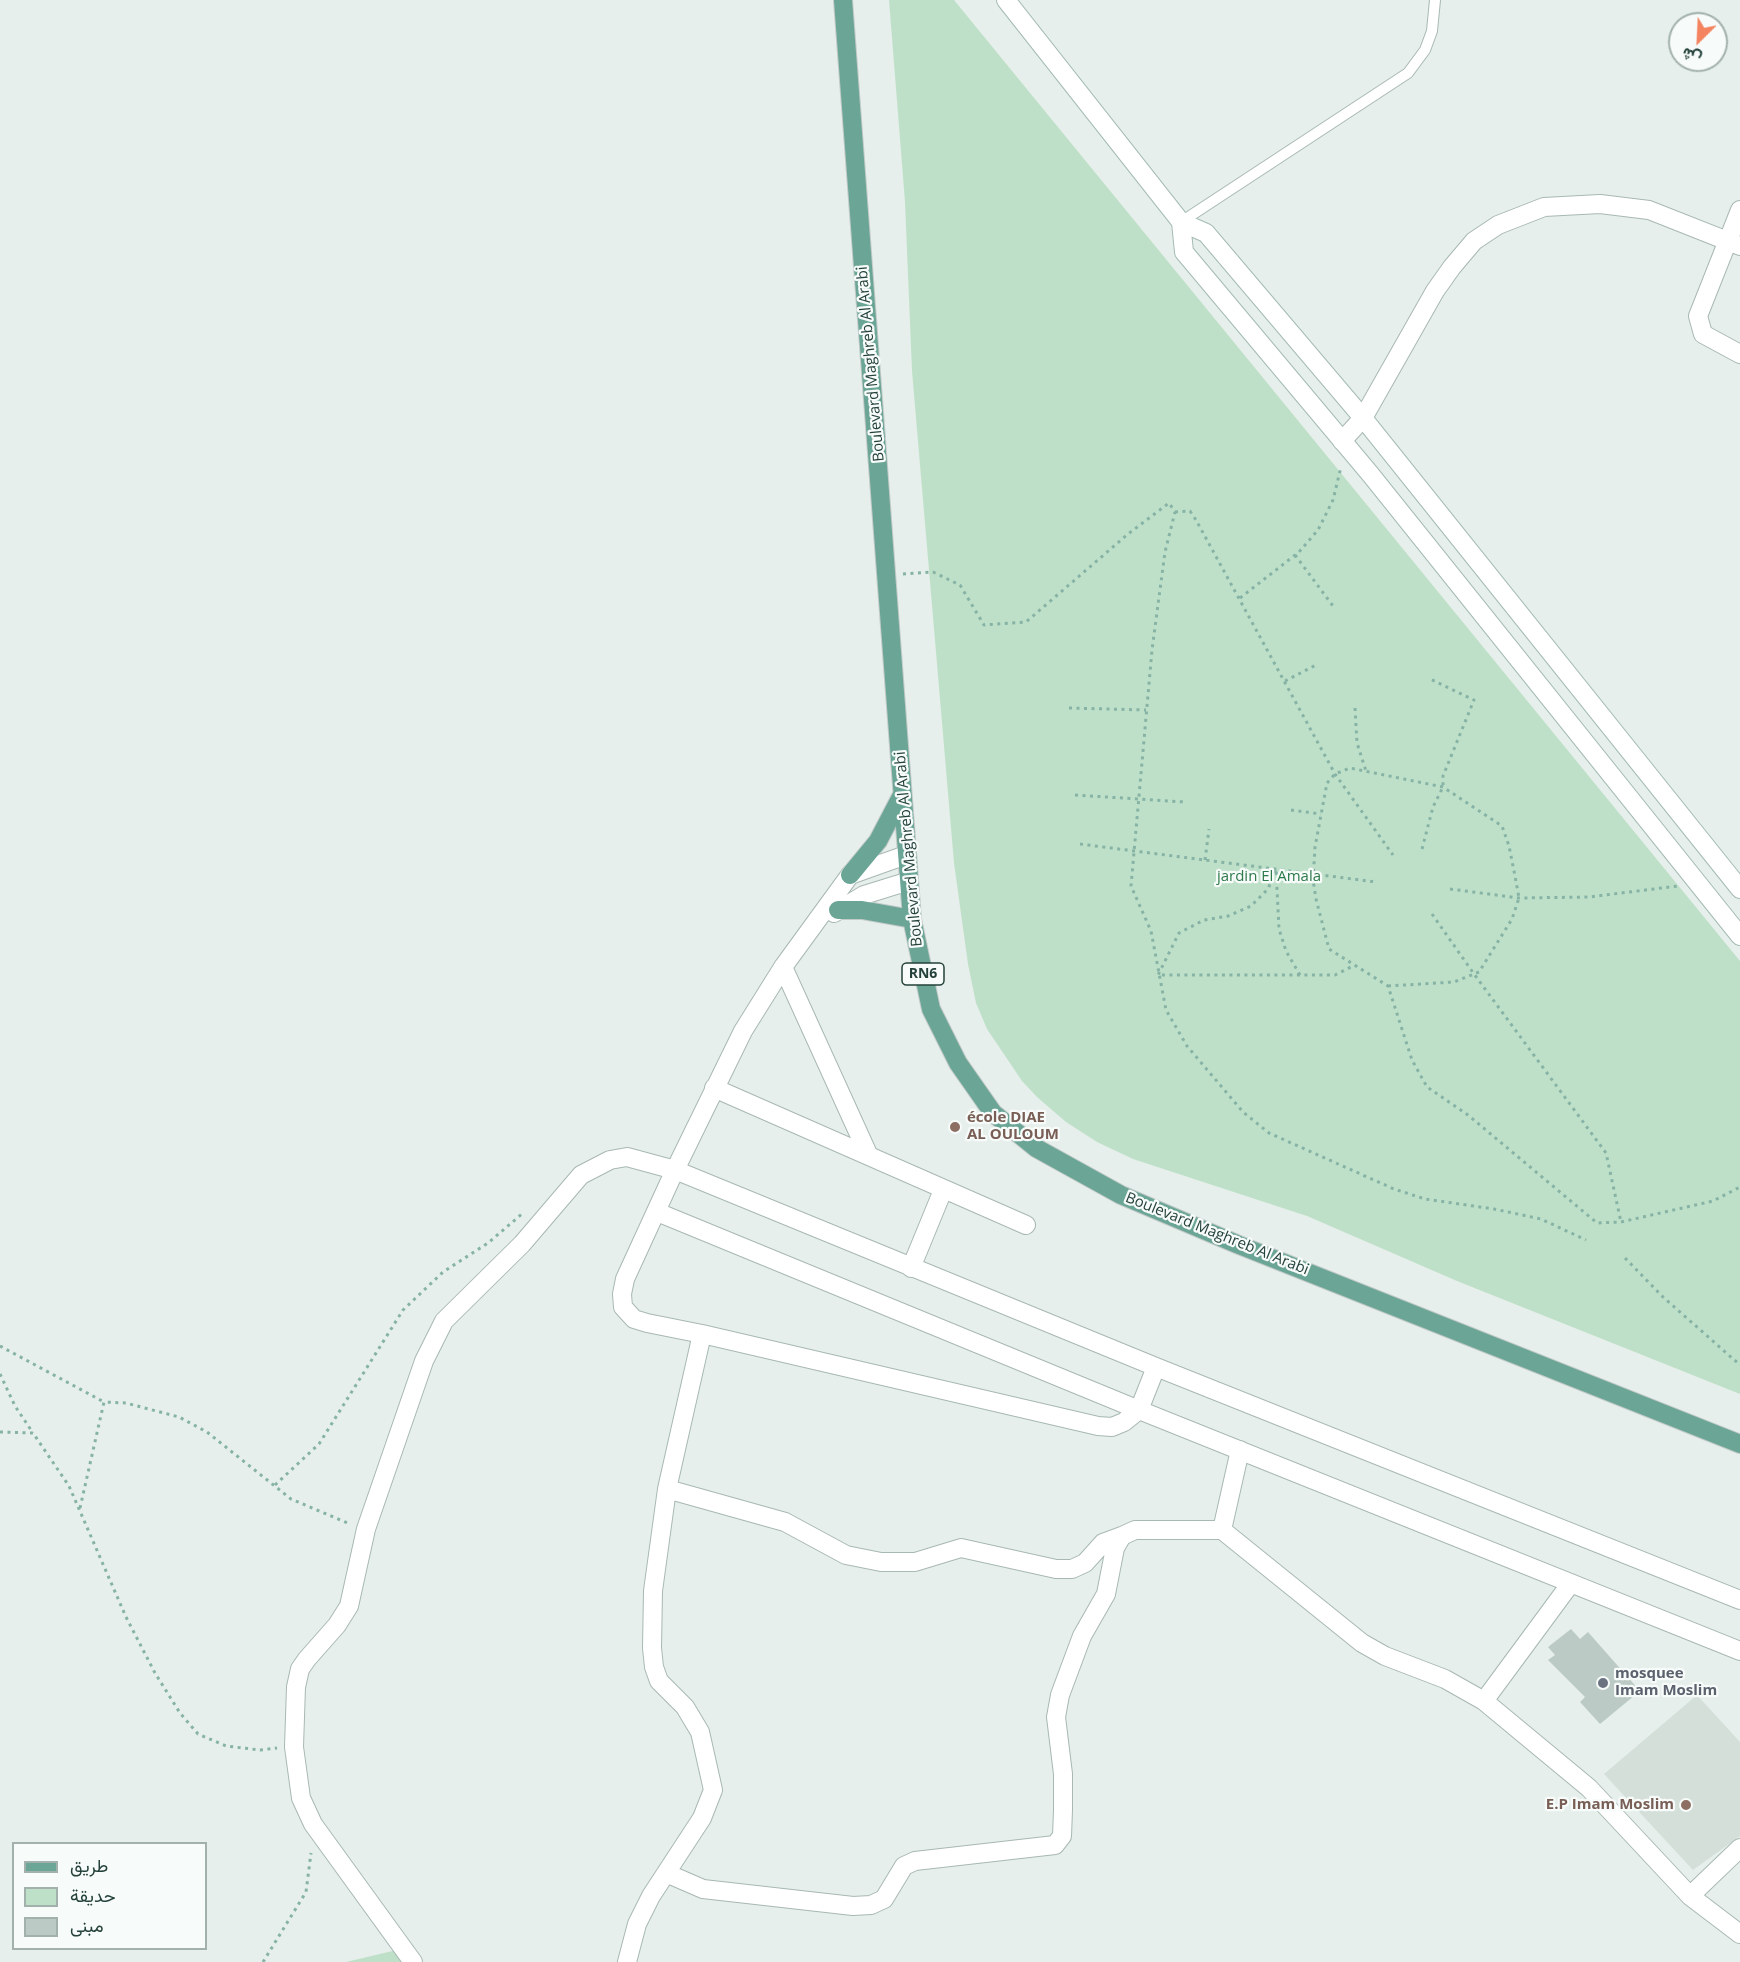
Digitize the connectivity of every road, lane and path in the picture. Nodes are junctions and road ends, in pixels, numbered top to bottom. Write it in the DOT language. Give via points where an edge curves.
graph roads {
  1 [pos="843,0"];
  2 [pos="1006,0"];
  3 [pos="1435,0"];
  4 [pos="1740,210"];
  5 [pos="1181,222"];
  6 [pos="1733,243"];
  7 [pos="1740,354"];
  8 [pos="1363,418"];
  9 [pos="1342,441"];
  10 [pos="1175,512"];
  11 [pos="1295,555"];
  12 [pos="888,575"];
  13 [pos="1240,598"];
  14 [pos="1510,599"];
  15 [pos="1334,606"];
  16 [pos="1485,618"];
  17 [pos="1316,666"];
  18 [pos="1428,678"];
  19 [pos="1285,681"];
  20 [pos="1069,708"];
  21 [pos="1355,708"];
  22 [pos="1146,710"];
  23 [pos="1366,771"];
  24 [pos="1335,774"];
  25 [pos="1443,787"];
  26 [pos="903,794"];
  27 [pos="1075,795"];
  28 [pos="1140,799"];
  29 [pos="1185,802"];
  30 [pos="1291,810"];
  31 [pos="1321,814"];
  32 [pos="1209,829"];
  33 [pos="1080,844"];
  34 [pos="1422,849"];
  35 [pos="1134,852"];
  36 [pos="906,855"];
  37 [pos="1393,855"];
  38 [pos="1204,860"];
  39 [pos="1276,869"];
  40 [pos="1313,874"];
  41 [pos="850,875"];
  42 [pos="909,881"];
  43 [pos="1376,882"];
  44 [pos="1698,884"];
  45 [pos="1450,889"];
  46 [pos="1740,889"];
  47 [pos="1519,898"];
  48 [pos="838,910"];
  49 [pos="1432,914"];
  50 [pos="912,919"];
  51 [pos="807,931"];
  52 [pos="1740,936"];
  53 [pos="1353,966"];
  54 [pos="783,967"];
  55 [pos="1474,974"];
  56 [pos="1158,975"];
  57 [pos="1300,975"];
  58 [pos="1388,986"];
  59 [pos="714,1088"];
  60 [pos="868,1154"];
  61 [pos="675,1170"];
  62 [pos="1740,1187"];
  63 [pos="944,1190"];
  64 [pos="524,1212"];
  65 [pos="657,1212"];
  66 [pos="1621,1222"];
  67 [pos="1026,1225"];
  68 [pos="1586,1240"];
  69 [pos="1625,1258"];
  70 [pos="911,1268"];
  71 [pos="702,1334"];
  72 [pos="0,1346"];
  73 [pos="1740,1365"];
  74 [pos="1156,1367"];
  75 [pos="0,1374"];
  76 [pos="104,1402"];
  77 [pos="1139,1410"];
  78 [pos="0,1432"];
  79 [pos="33,1433"];
  80 [pos="1740,1444"];
  81 [pos="1240,1450"];
  82 [pos="275,1485"];
  83 [pos="667,1489"];
  84 [pos="80,1508"];
  85 [pos="366,1529"];
  86 [pos="1222,1530"];
  87 [pos="1122,1536"];
  88 [pos="1571,1583"];
  89 [pos="1740,1600"];
  90 [pos="1740,1651"];
  91 [pos="1484,1701"];
  92 [pos="294,1747"];
  93 [pos="313,1824"];
  94 [pos="1740,1848"];
  95 [pos="666,1874"];
  96 [pos="1690,1896"];
  97 [pos="1740,1934"];
  98 [pos="263,1962"];
  99 [pos="413,1962"];
  100 [pos="627,1962"];
  1 -- 12 [label="main road, Boulevard Maghreb Al Arabi / RN6"];
  2 -- 5 [label="street"];
  3 -- 5 [label="lane" via="1432,31 1425,50 1408,73"];
  4 -- 6 [label="street"];
  5 -- 8 [label="street" via="1206,233"];
  5 -- 9 [label="street" via="1184,252"];
  6 -- 7 [label="street" via="1699,311 1698,324 1709,339"];
  6 -- 8 [label="street" via="1649,210 1600,204 1544,207 1498,225 1474,242 1434,291"];
  8 -- 9 [label="street"];
  8 -- 14 [label="street"];
  9 -- 11 [label="path" via="1340,478 1333,500 1318,530"];
  9 -- 16 [label="street"];
  10 -- 12 [label="path" via="1169,503 1152,515 1026,622 984,625 960,585 933,572"];
  10 -- 13 [label="path" via="1190,511"];
  10 -- 22 [label="path" via="1165,552"];
  11 -- 13 [label="path"];
  11 -- 15 [label="path"];
  12 -- 26 [label="main road, Boulevard Maghreb Al Arabi / RN6"];
  13 -- 19 [label="path"];
  14 -- 16 [label="street"];
  14 -- 46 [label="street"];
  16 -- 44 [label="street"];
  17 -- 19 [label="path"];
  18 -- 25 [label="path" via="1474,700 1443,776"];
  19 -- 24 [label="path"];
  20 -- 22 [label="path"];
  21 -- 23 [label="path" via="1357,743"];
  22 -- 28 [label="path"];
  23 -- 24 [label="path" via="1350,768"];
  23 -- 25 [label="path"];
  24 -- 31 [label="path" via="1328,783"];
  24 -- 37 [label="path"];
  25 -- 34 [label="path" via="1433,807"];
  25 -- 47 [label="path" via="1502,826"];
  26 -- 36 [label="main road, Boulevard Maghreb Al Arabi / RN6"];
  26 -- 41 [label="main road" via="878,841"];
  27 -- 28 [label="path"];
  28 -- 29 [label="path"];
  28 -- 35 [label="path"];
  30 -- 31 [label="path"];
  31 -- 40 [label="path"];
  32 -- 38 [label="path"];
  33 -- 35 [label="path"];
  35 -- 38 [label="path"];
  35 -- 56 [label="path" via="1131,886 1151,931"];
  36 -- 41 [label="street"];
  36 -- 42 [label="main road, Boulevard Maghreb Al Arabi / RN6"];
  38 -- 39 [label="path"];
  39 -- 40 [label="path"];
  39 -- 56 [label="path" via="1268,889 1251,906 1228,916 1204,920 1179,933"];
  39 -- 57 [label="path" via="1279,929"];
  40 -- 43 [label="path"];
  40 -- 53 [label="path" via="1329,949"];
  41 -- 51 [label="street"];
  42 -- 48 [label="street" via="864,895"];
  42 -- 50 [label="main road, Boulevard Maghreb Al Arabi / RN6"];
  44 -- 47 [label="path" via="1589,897"];
  44 -- 52 [label="street"];
  45 -- 47 [label="path"];
  47 -- 55 [label="path" via="1512,919"];
  48 -- 50 [label="main road"];
  48 -- 51 [label="street"];
  49 -- 55 [label="path"];
  50 -- 80 [label="main road, Boulevard Maghreb Al Arabi / RN6" via="932,1009 958,1063 993,1113 1036,1148 1121,1195 1239,1245"];
  51 -- 54 [label="street"];
  53 -- 57 [label="path" via="1335,975"];
  53 -- 58 [label="path"];
  54 -- 59 [label="street" via="743,1031"];
  54 -- 60 [label="street"];
  55 -- 58 [label="path" via="1454,982"];
  55 -- 66 [label="path" via="1606,1153"];
  56 -- 57 [label="path"];
  56 -- 68 [label="path" via="1166,1010 1187,1046 1243,1112 1269,1133 1394,1189 1425,1199 1541,1219"];
  58 -- 66 [label="path" via="1412,1060 1427,1087 1468,1115 1597,1223"];
  59 -- 60 [label="street"];
  59 -- 61 [label="street"];
  60 -- 63 [label="street"];
  61 -- 65 [label="street"];
  61 -- 70 [label="street"];
  61 -- 85 [label="street" via="627,1157 610,1160 581,1175 522,1244 444,1321 424,1361"];
  62 -- 66 [label="path" via="1713,1201"];
  63 -- 67 [label="street"];
  63 -- 70 [label="street"];
  64 -- 82 [label="path" via="488,1243 443,1272 403,1310 325,1436"];
  65 -- 71 [label="street" via="625,1279 623,1307 634,1319"];
  65 -- 77 [label="street"];
  69 -- 73 [label="path"];
  70 -- 74 [label="street"];
  71 -- 77 [label="street" via="1082,1424 1112,1427"];
  71 -- 83 [label="street"];
  72 -- 76 [label="path"];
  74 -- 77 [label="street"];
  74 -- 89 [label="street"];
  75 -- 79 [label="path"];
  76 -- 82 [label="path" via="126,1402 179,1417 207,1432"];
  76 -- 84 [label="path"];
  77 -- 81 [label="street"];
  78 -- 79 [label="path"];
  79 -- 84 [label="path"];
  81 -- 86 [label="street"];
  81 -- 88 [label="street"];
  82 -- 85 [label="path" via="291,1499 318,1513"];
  83 -- 87 [label="street" via="785,1522 846,1555 881,1562 915,1562 961,1548 1072,1569 1085,1563 1103,1543"];
  83 -- 95 [label="street" via="653,1591 654,1667 659,1682 694,1719 713,1790 702,1818"];
  84 -- 92 [label="path" via="150,1664 198,1734 226,1746 260,1750"];
  85 -- 92 [label="street" via="349,1606 300,1669 294,1706"];
  86 -- 87 [label="street" via="1135,1530"];
  86 -- 91 [label="street" via="1362,1642 1384,1656 1445,1678"];
  87 -- 95 [label="street" via="1113,1553 1107,1594 1082,1636 1060,1695 1056,1717 1063,1774 1060,1842 915,1861 904,1866 884,1899 871,1905 704,1889"];
  88 -- 90 [label="street"];
  88 -- 91 [label="street"];
  91 -- 96 [label="street" via="1589,1788"];
  92 -- 93 [label="street" via="301,1798"];
  93 -- 98 [label="path" via="306,1892"];
  93 -- 99 [label="street"];
  94 -- 96 [label="street"];
  95 -- 100 [label="street" via="637,1924"];
  96 -- 97 [label="street"];
}
